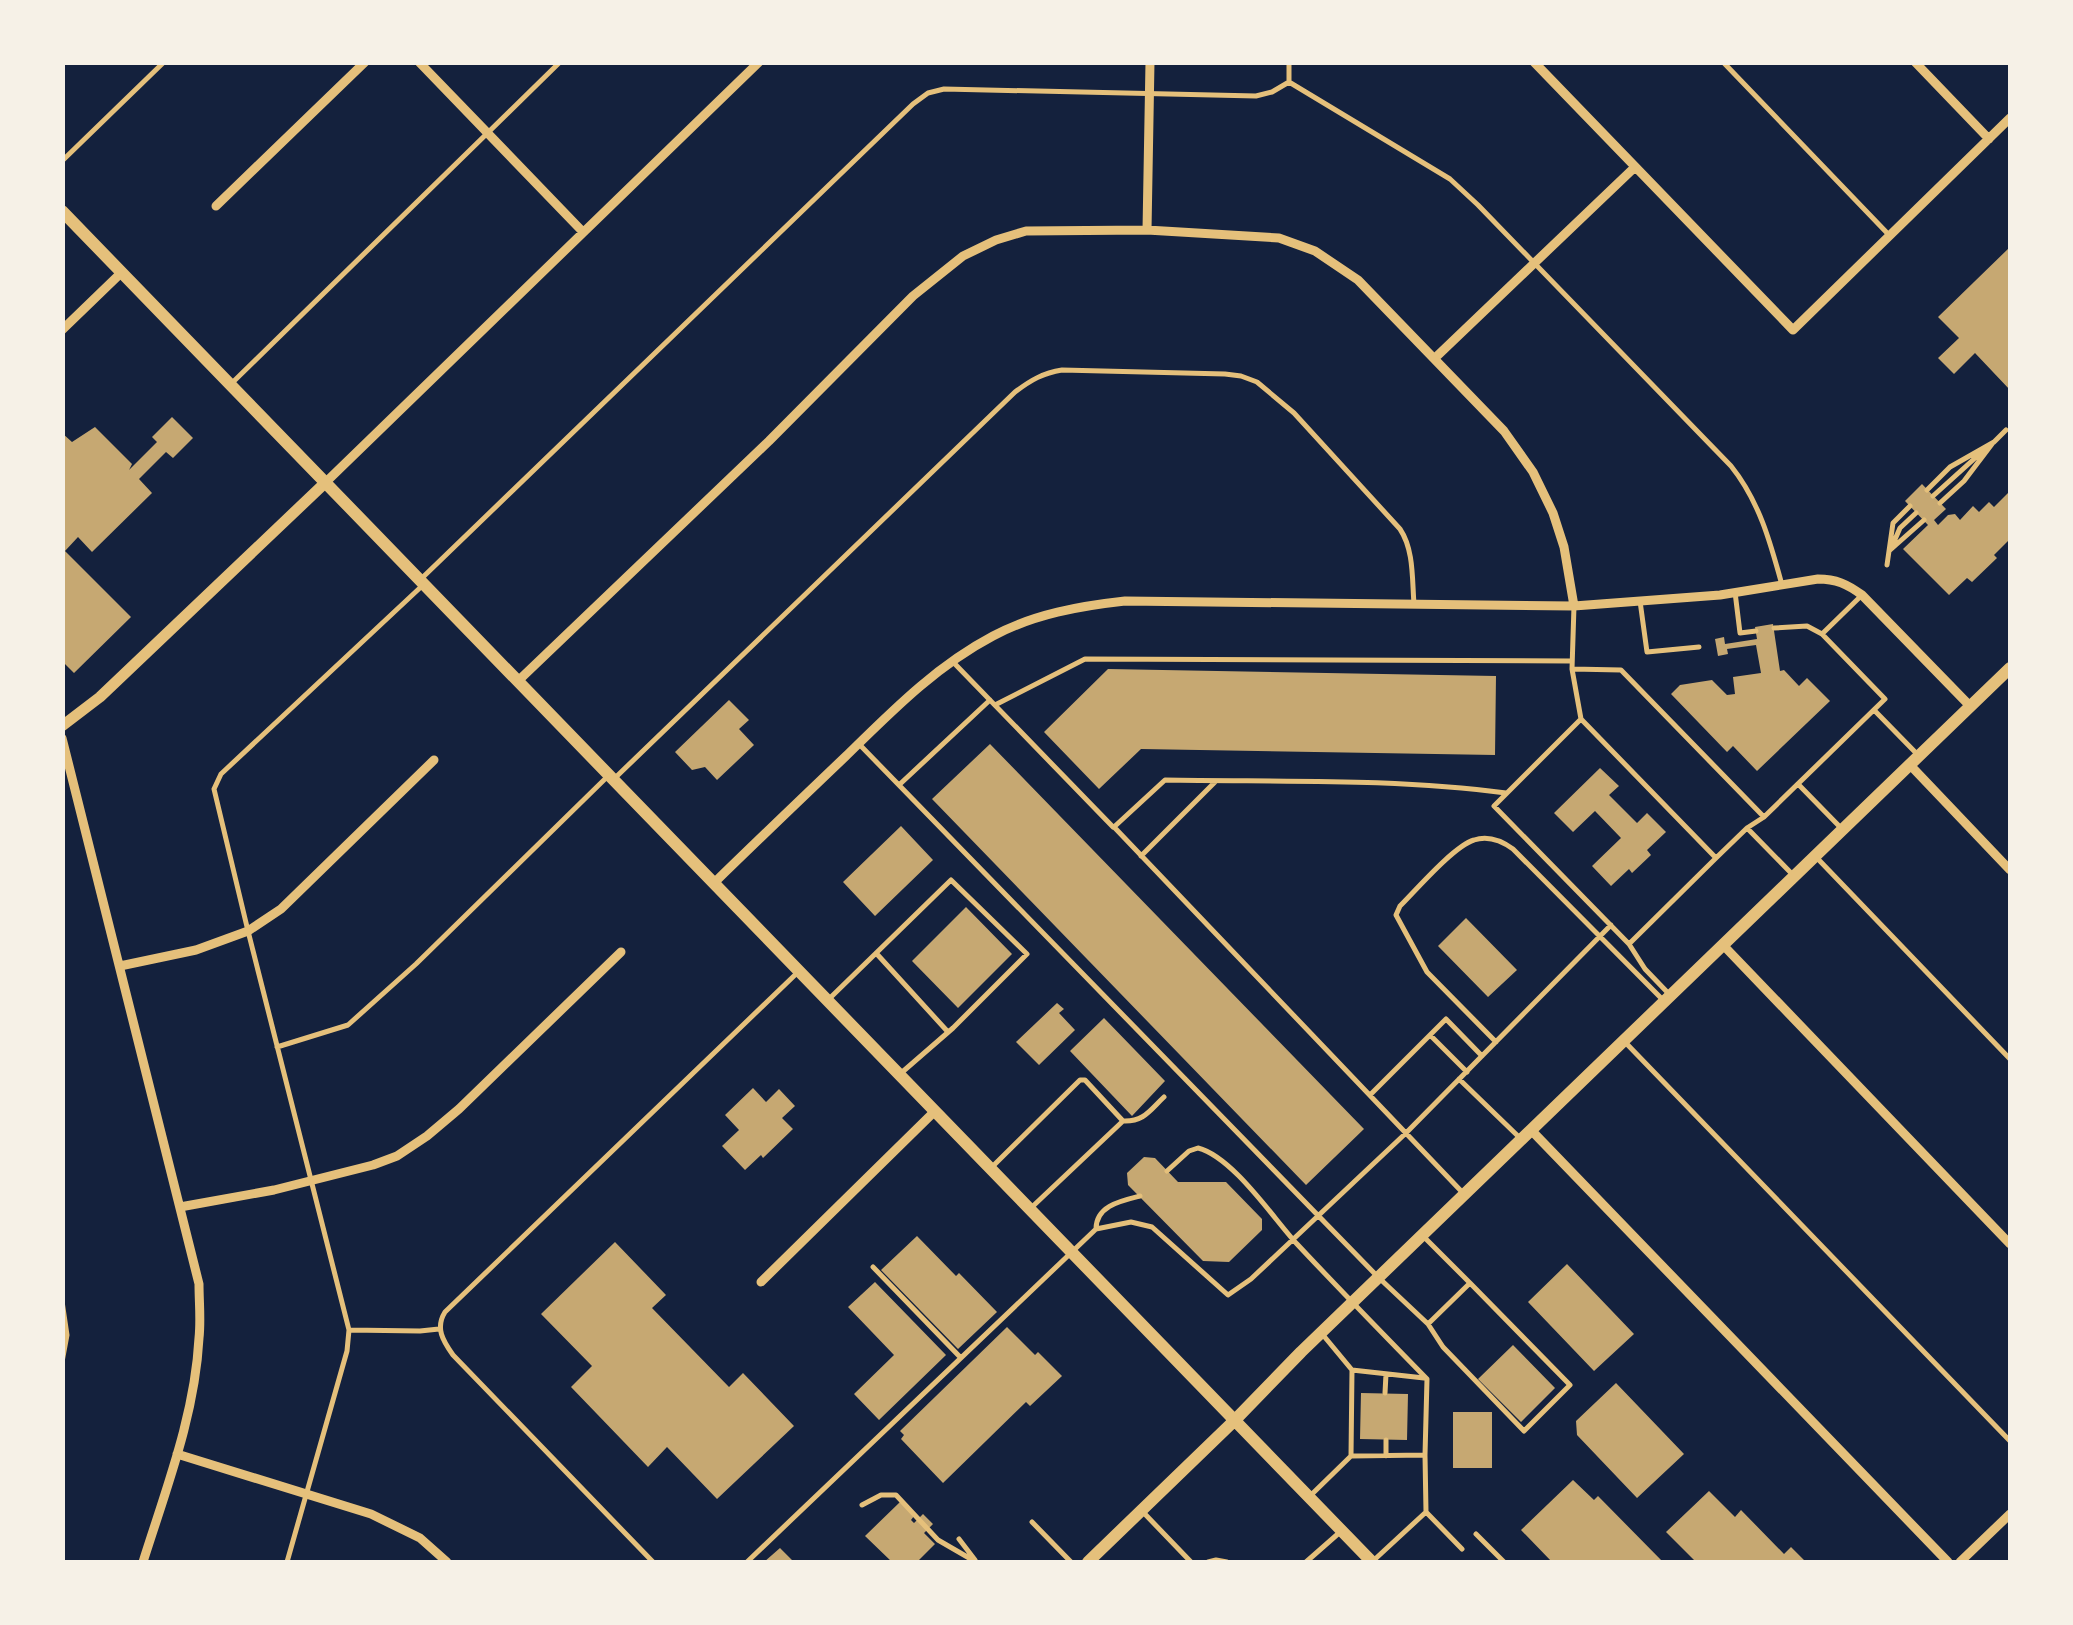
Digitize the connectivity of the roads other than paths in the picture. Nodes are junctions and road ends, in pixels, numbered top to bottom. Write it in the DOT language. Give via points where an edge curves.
graph roads {
  1 [pos="164,62"];
  2 [pos="365,62"];
  3 [pos="419,62"];
  4 [pos="560,62"];
  5 [pos="759,62"];
  6 [pos="1150,62"];
  7 [pos="1289,62"];
  8 [pos="1534,62"];
  9 [pos="1723,62"];
  10 [pos="1915,62"];
  11 [pos="1289,82"];
  12 [pos="1150,92"];
  13 [pos="2010,118"];
  14 [pos="487,133"];
  15 [pos="1989,139"];
  16 [pos="62,161"];
  17 [pos="1635,167"];
  18 [pos="216,206"];
  19 [pos="62,211"];
  20 [pos="1147,230"];
  21 [pos="583,232"];
  22 [pos="1890,236"];
  23 [pos="1534,263"];
  24 [pos="122,272"];
  25 [pos="62,330"];
  26 [pos="1435,358"];
  27 [pos="230,384"];
  28 [pos="2006,430"];
  29 [pos="1994,442"];
  30 [pos="326,482"];
  31 [pos="1927,490"];
  32 [pos="1933,496"];
  33 [pos="1940,503"];
  34 [pos="1910,506"];
  35 [pos="1916,512"];
  36 [pos="1924,520"];
  37 [pos="1889,551"];
  38 [pos="1887,565"];
  39 [pos="422,582"];
  40 [pos="1782,585"];
  41 [pos="1735,592"];
  42 [pos="1862,594"];
  43 [pos="1640,601"];
  44 [pos="1414,604"];
  45 [pos="1574,606"];
  46 [pos="1774,628"];
  47 [pos="1756,631"];
  48 [pos="1822,634"];
  49 [pos="1699,647"];
  50 [pos="952,661"];
  51 [pos="1572,665"];
  52 [pos="2010,668"];
  53 [pos="518,681"];
  54 [pos="992,702"];
  55 [pos="1970,706"];
  56 [pos="1874,710"];
  57 [pos="1581,719"];
  58 [pos="62,726"];
  59 [pos="62,738"];
  60 [pos="858,744"];
  61 [pos="434,760"];
  62 [pos="1914,761"];
  63 [pos="612,777"];
  64 [pos="1216,781"];
  65 [pos="1798,784"];
  66 [pos="900,786"];
  67 [pos="1506,794"];
  68 [pos="1764,817"];
  69 [pos="1114,828"];
  70 [pos="1747,828"];
  71 [pos="1842,830"];
  72 [pos="1141,856"];
  73 [pos="1815,856"];
  74 [pos="1716,858"];
  75 [pos="2010,870"];
  76 [pos="1794,876"];
  77 [pos="714,883"];
  78 [pos="1611,925"];
  79 [pos="248,931"];
  80 [pos="1599,937"];
  81 [pos="1629,944"];
  82 [pos="1723,945"];
  83 [pos="621,952"];
  84 [pos="876,953"];
  85 [pos="120,966"];
  86 [pos="799,971"];
  87 [pos="1667,998"];
  88 [pos="828,1000"];
  89 [pos="948,1032"];
  90 [pos="1430,1035"];
  91 [pos="1624,1040"];
  92 [pos="1496,1042"];
  93 [pos="277,1047"];
  94 [pos="1482,1056"];
  95 [pos="2010,1059"];
  96 [pos="1467,1072"];
  97 [pos="899,1074"];
  98 [pos="1459,1080"];
  99 [pos="1370,1095"];
  100 [pos="1164,1097"];
  101 [pos="935,1112"];
  102 [pos="1123,1121"];
  103 [pos="1406,1133"];
  104 [pos="1526,1134"];
  105 [pos="990,1168"];
  106 [pos="1167,1170"];
  107 [pos="310,1181"];
  108 [pos="1465,1194"];
  109 [pos="1140,1196"];
  110 [pos="180,1207"];
  111 [pos="1030,1209"];
  112 [pos="1319,1216"];
  113 [pos="1096,1229"];
  114 [pos="1422,1235"];
  115 [pos="1293,1239"];
  116 [pos="2010,1244"];
  117 [pos="1071,1252"];
  118 [pos="872,1267"];
  119 [pos="1378,1277"];
  120 [pos="761,1282"];
  121 [pos="1470,1283"];
  122 [pos="62,1300"];
  123 [pos="1352,1303"];
  124 [pos="1428,1324"];
  125 [pos="439,1329"];
  126 [pos="349,1330"];
  127 [pos="1321,1333"];
  128 [pos="961,1358"];
  129 [pos="62,1362"];
  130 [pos="1352,1370"];
  131 [pos="1386,1374"];
  132 [pos="1427,1378"];
  133 [pos="1385,1393"];
  134 [pos="1234,1420"];
  135 [pos="1386,1440"];
  136 [pos="2010,1441"];
  137 [pos="177,1454"];
  138 [pos="1425,1455"];
  139 [pos="1351,1456"];
  140 [pos="1386,1456"];
  141 [pos="305,1493"];
  142 [pos="1309,1497"];
  143 [pos="862,1504"];
  144 [pos="1142,1511"];
  145 [pos="1426,1512"];
  146 [pos="2010,1514"];
  147 [pos="1032,1522"];
  148 [pos="1341,1530"];
  149 [pos="1476,1534"];
  150 [pos="959,1539"];
  151 [pos="1462,1548"];
  152 [pos="143,1562"];
  153 [pos="287,1562"];
  154 [pos="447,1562"];
  155 [pos="653,1562"];
  156 [pos="747,1562"];
  157 [pos="976,1562"];
  158 [pos="1071,1562"];
  159 [pos="1088,1562"];
  160 [pos="1191,1562"];
  161 [pos="1208,1562"];
  162 [pos="1227,1562"];
  163 [pos="1306,1562"];
  164 [pos="1372,1562"];
  165 [pos="1504,1562"];
  166 [pos="1948,1562"];
  167 [pos="1960,1562"];
  1 -- 16 [label="lane"];
  2 -- 18 [label="street"];
  3 -- 14 [label="street"];
  4 -- 14 [label="lane"];
  5 -- 21 [label="street"];
  6 -- 12 [label="street"];
  7 -- 11 [label="lane"];
  8 -- 17 [label="street"];
  9 -- 22 [label="lane"];
  10 -- 15 [label="street"];
  11 -- 12 [label="lane" via="1256,96"];
  11 -- 23 [label="lane" via="1450,180"];
  12 -- 20 [label="street"];
  12 -- 39 [label="lane" via="928,92"];
  13 -- 15 [label="street"];
  14 -- 21 [label="street"];
  14 -- 27 [label="lane"];
  15 -- 22 [label="street"];
  17 -- 22 [label="street" via="1793,330"];
  17 -- 23 [label="street"];
  19 -- 24 [label="main road"];
  20 -- 26 [label="street" via="1279,238 1315,251 1358,280"];
  20 -- 53 [label="street" via="1026,231 952,264"];
  21 -- 30 [label="street"];
  23 -- 26 [label="street"];
  23 -- 40 [label="lane" via="1746,484"];
  24 -- 25 [label="street"];
  24 -- 27 [label="main road"];
  26 -- 45 [label="street" via="1533,472 1564,547"];
  27 -- 30 [label="main road"];
  28 -- 29 [label="lane"];
  29 -- 31 [label="lane" via="1950,467"];
  29 -- 32 [label="lane"];
  29 -- 33 [label="lane"];
  30 -- 39 [label="main road"];
  30 -- 58 [label="street" via="100,698"];
  34 -- 37 [label="lane" via="1893,524"];
  35 -- 37 [label="lane"];
  36 -- 37 [label="lane"];
  37 -- 38 [label="lane"];
  39 -- 53 [label="main road"];
  39 -- 79 [label="lane" via="217,780 216,800"];
  40 -- 41 [label="street"];
  40 -- 42 [label="street" via="1833,579"];
  41 -- 43 [label="street"];
  41 -- 47 [label="lane" via="1740,633"];
  42 -- 48 [label="lane"];
  42 -- 55 [label="street"];
  43 -- 45 [label="street"];
  43 -- 49 [label="lane" via="1648,652"];
  44 -- 45 [label="street"];
  44 -- 50 [label="street" via="1080,606 995,634"];
  44 -- 63 [label="lane" via="1410,554 1400,529 1257,382 1199,372 1045,373 1016,392"];
  45 -- 51 [label="lane"];
  46 -- 48 [label="lane" via="1807,626"];
  48 -- 56 [label="lane" via="1885,699"];
  50 -- 54 [label="lane"];
  50 -- 60 [label="street"];
  51 -- 54 [label="lane" via="1085,659"];
  51 -- 57 [label="lane"];
  51 -- 68 [label="lane" via="1621,670"];
  52 -- 55 [label="main road"];
  53 -- 63 [label="main road"];
  54 -- 66 [label="lane"];
  54 -- 69 [label="lane"];
  55 -- 62 [label="main road"];
  56 -- 62 [label="lane"];
  56 -- 65 [label="lane"];
  57 -- 67 [label="lane"];
  57 -- 74 [label="lane"];
  59 -- 85 [label="street"];
  60 -- 66 [label="lane"];
  60 -- 77 [label="street"];
  61 -- 79 [label="street" via="281,909"];
  62 -- 71 [label="main road"];
  62 -- 75 [label="street"];
  63 -- 77 [label="main road"];
  63 -- 93 [label="lane" via="348,1025"];
  64 -- 67 [label="lane"];
  64 -- 69 [label="lane" via="1164,780"];
  64 -- 72 [label="lane"];
  65 -- 68 [label="lane"];
  65 -- 71 [label="lane"];
  66 -- 112 [label="lane"];
  67 -- 78 [label="lane" via="1494,806"];
  68 -- 70 [label="lane"];
  69 -- 72 [label="lane"];
  70 -- 74 [label="lane"];
  70 -- 76 [label="lane"];
  71 -- 73 [label="main road"];
  72 -- 99 [label="lane"];
  73 -- 76 [label="main road"];
  73 -- 95 [label="lane"];
  74 -- 81 [label="lane"];
  76 -- 82 [label="main road"];
  77 -- 86 [label="main road"];
  78 -- 80 [label="lane"];
  78 -- 81 [label="lane"];
  79 -- 85 [label="street"];
  79 -- 93 [label="lane"];
  80 -- 87 [label="lane"];
  80 -- 92 [label="lane"];
  80 -- 92 [label="lane" via="1514,848 1488,838 1458,849 1400,906 1396,915 1427,972"];
  81 -- 87 [label="lane"];
  82 -- 87 [label="main road"];
  82 -- 116 [label="street"];
  83 -- 107 [label="street" via="427,1136 397,1156"];
  84 -- 88 [label="lane"];
  84 -- 89 [label="lane"];
  84 -- 89 [label="lane" via="951,880 1027,954"];
  85 -- 110 [label="street"];
  86 -- 88 [label="main road"];
  86 -- 125 [label="lane" via="445,1312"];
  87 -- 91 [label="main road"];
  88 -- 97 [label="main road"];
  89 -- 97 [label="lane"];
  90 -- 94 [label="lane" via="1446,1020"];
  90 -- 96 [label="lane"];
  90 -- 99 [label="lane"];
  91 -- 104 [label="main road"];
  91 -- 136 [label="lane"];
  92 -- 94 [label="lane"];
  93 -- 107 [label="lane"];
  94 -- 96 [label="lane"];
  96 -- 98 [label="lane"];
  97 -- 101 [label="main road"];
  98 -- 103 [label="lane"];
  98 -- 104 [label="lane"];
  99 -- 103 [label="lane"];
  100 -- 102 [label="lane" via="1135,1122"];
  101 -- 105 [label="main road"];
  101 -- 120 [label="street"];
  102 -- 105 [label="lane" via="1080,1080"];
  102 -- 111 [label="lane"];
  103 -- 108 [label="lane"];
  103 -- 112 [label="lane"];
  104 -- 108 [label="main road"];
  104 -- 166 [label="street"];
  105 -- 111 [label="main road"];
  106 -- 115 [label="lane" via="1189,1151 1206,1150"];
  107 -- 110 [label="street"];
  107 -- 126 [label="lane"];
  108 -- 114 [label="main road"];
  109 -- 113 [label="lane" via="1102,1210"];
  110 -- 137 [label="street" via="199,1284 200,1338"];
  111 -- 117 [label="main road"];
  112 -- 115 [label="lane"];
  112 -- 119 [label="lane"];
  113 -- 115 [label="lane" via="1131,1222 1152,1227 1228,1295"];
  113 -- 117 [label="lane"];
  114 -- 119 [label="main road"];
  114 -- 121 [label="lane"];
  115 -- 123 [label="lane"];
  117 -- 128 [label="lane"];
  117 -- 134 [label="main road"];
  118 -- 128 [label="lane"];
  119 -- 123 [label="main road"];
  119 -- 124 [label="lane"];
  121 -- 124 [label="lane"];
  121 -- 124 [label="lane" via="1570,1385 1524,1430"];
  122 -- 129 [label="lane" via="68,1335"];
  123 -- 127 [label="main road"];
  123 -- 132 [label="lane"];
  125 -- 126 [label="lane"];
  125 -- 155 [label="lane" via="453,1355"];
  126 -- 141 [label="lane"];
  127 -- 130 [label="lane"];
  127 -- 134 [label="main road"];
  128 -- 156 [label="lane"];
  130 -- 131 [label="lane"];
  130 -- 139 [label="lane"];
  131 -- 132 [label="lane"];
  131 -- 133 [label="lane"];
  132 -- 138 [label="lane"];
  134 -- 142 [label="main road"];
  134 -- 144 [label="main road"];
  135 -- 140 [label="lane"];
  137 -- 141 [label="street"];
  137 -- 152 [label="street"];
  138 -- 140 [label="lane"];
  138 -- 145 [label="lane"];
  139 -- 140 [label="lane"];
  139 -- 142 [label="lane"];
  141 -- 153 [label="lane"];
  141 -- 154 [label="street" via="371,1514 420,1538"];
  142 -- 148 [label="main road"];
  143 -- 157 [label="lane" via="896,1495 938,1540"];
  144 -- 159 [label="main road"];
  144 -- 160 [label="lane"];
  145 -- 151 [label="lane"];
  145 -- 164 [label="lane"];
  146 -- 167 [label="street"];
  147 -- 158 [label="lane"];
  148 -- 163 [label="lane"];
  148 -- 164 [label="main road"];
  149 -- 165 [label="lane"];
  150 -- 157 [label="lane"];
  161 -- 162 [label="lane"];
}
